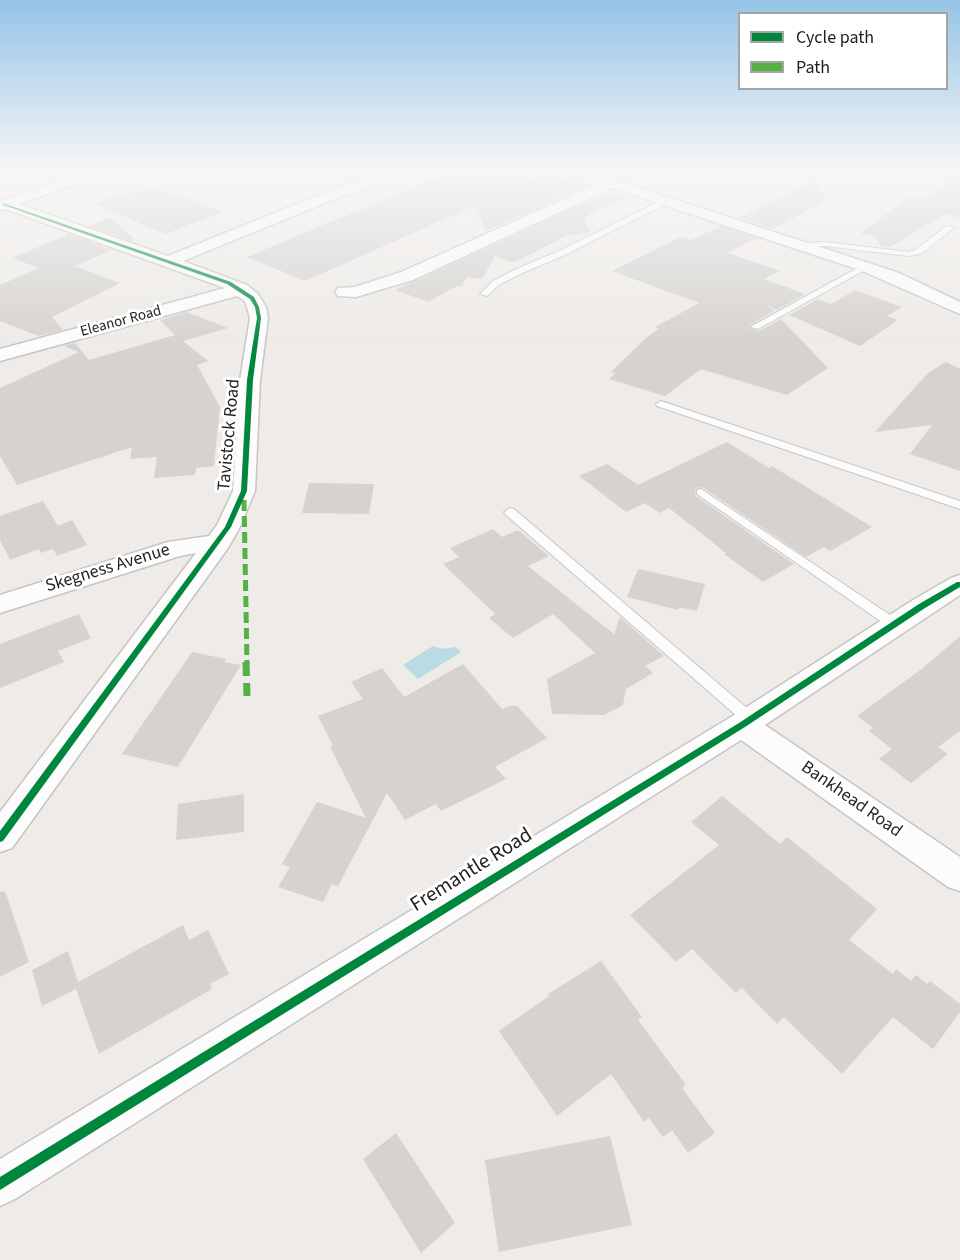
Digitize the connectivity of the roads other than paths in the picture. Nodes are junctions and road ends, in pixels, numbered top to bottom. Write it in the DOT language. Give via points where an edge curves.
graph roads {
  1 [pos="68,228"];
  2 [pos="252,228"];
  3 [pos="513,228"];
  4 [pos="611,228"];
  5 [pos="749,228"];
  6 [pos="950,228"];
  7 [pos="802,245"];
  8 [pos="168,262"];
  9 [pos="866,267"];
  10 [pos="242,289"];
  11 [pos="344,292"];
  12 [pos="484,294"];
  13 [pos="960,309"];
  14 [pos="755,327"];
  15 [pos="0,355"];
  16 [pos="661,404"];
  17 [pos="701,492"];
  18 [pos="960,505"];
  19 [pos="510,512"];
  20 [pos="219,542"];
  21 [pos="960,584"];
  22 [pos="0,604"];
  23 [pos="894,624"];
  24 [pos="746,722"];
  25 [pos="0,838"];
  26 [pos="960,876"];
  27 [pos="0,1184"];
  1 -- 8 [label="street"];
  2 -- 8 [label="street"];
  3 -- 11 [label="street" via="407,276"];
  4 -- 12 [label="lane" via="509,276"];
  5 -- 7 [label="street"];
  6 -- 7 [label="lane" via="918,252 909,254"];
  7 -- 9 [label="street"];
  8 -- 10 [label="street"];
  9 -- 13 [label="street"];
  9 -- 14 [label="lane"];
  10 -- 15 [label="street, Eleanor Road"];
  10 -- 20 [label="street, Tavistock Road" via="252,298 259,318 250,380 244,491"];
  16 -- 18 [label="lane"];
  17 -- 23 [label="lane"];
  19 -- 24 [label="lane"];
  20 -- 22 [label="street, Skegness Avenue" via="177,548"];
  20 -- 25 [label="street, Tavistock Road"];
  21 -- 23 [label="street, Fremantle Road"];
  23 -- 24 [label="street, Fremantle Road"];
  24 -- 26 [label="street, Bankhead Road"];
  24 -- 27 [label="street, Fremantle Road"];
}
